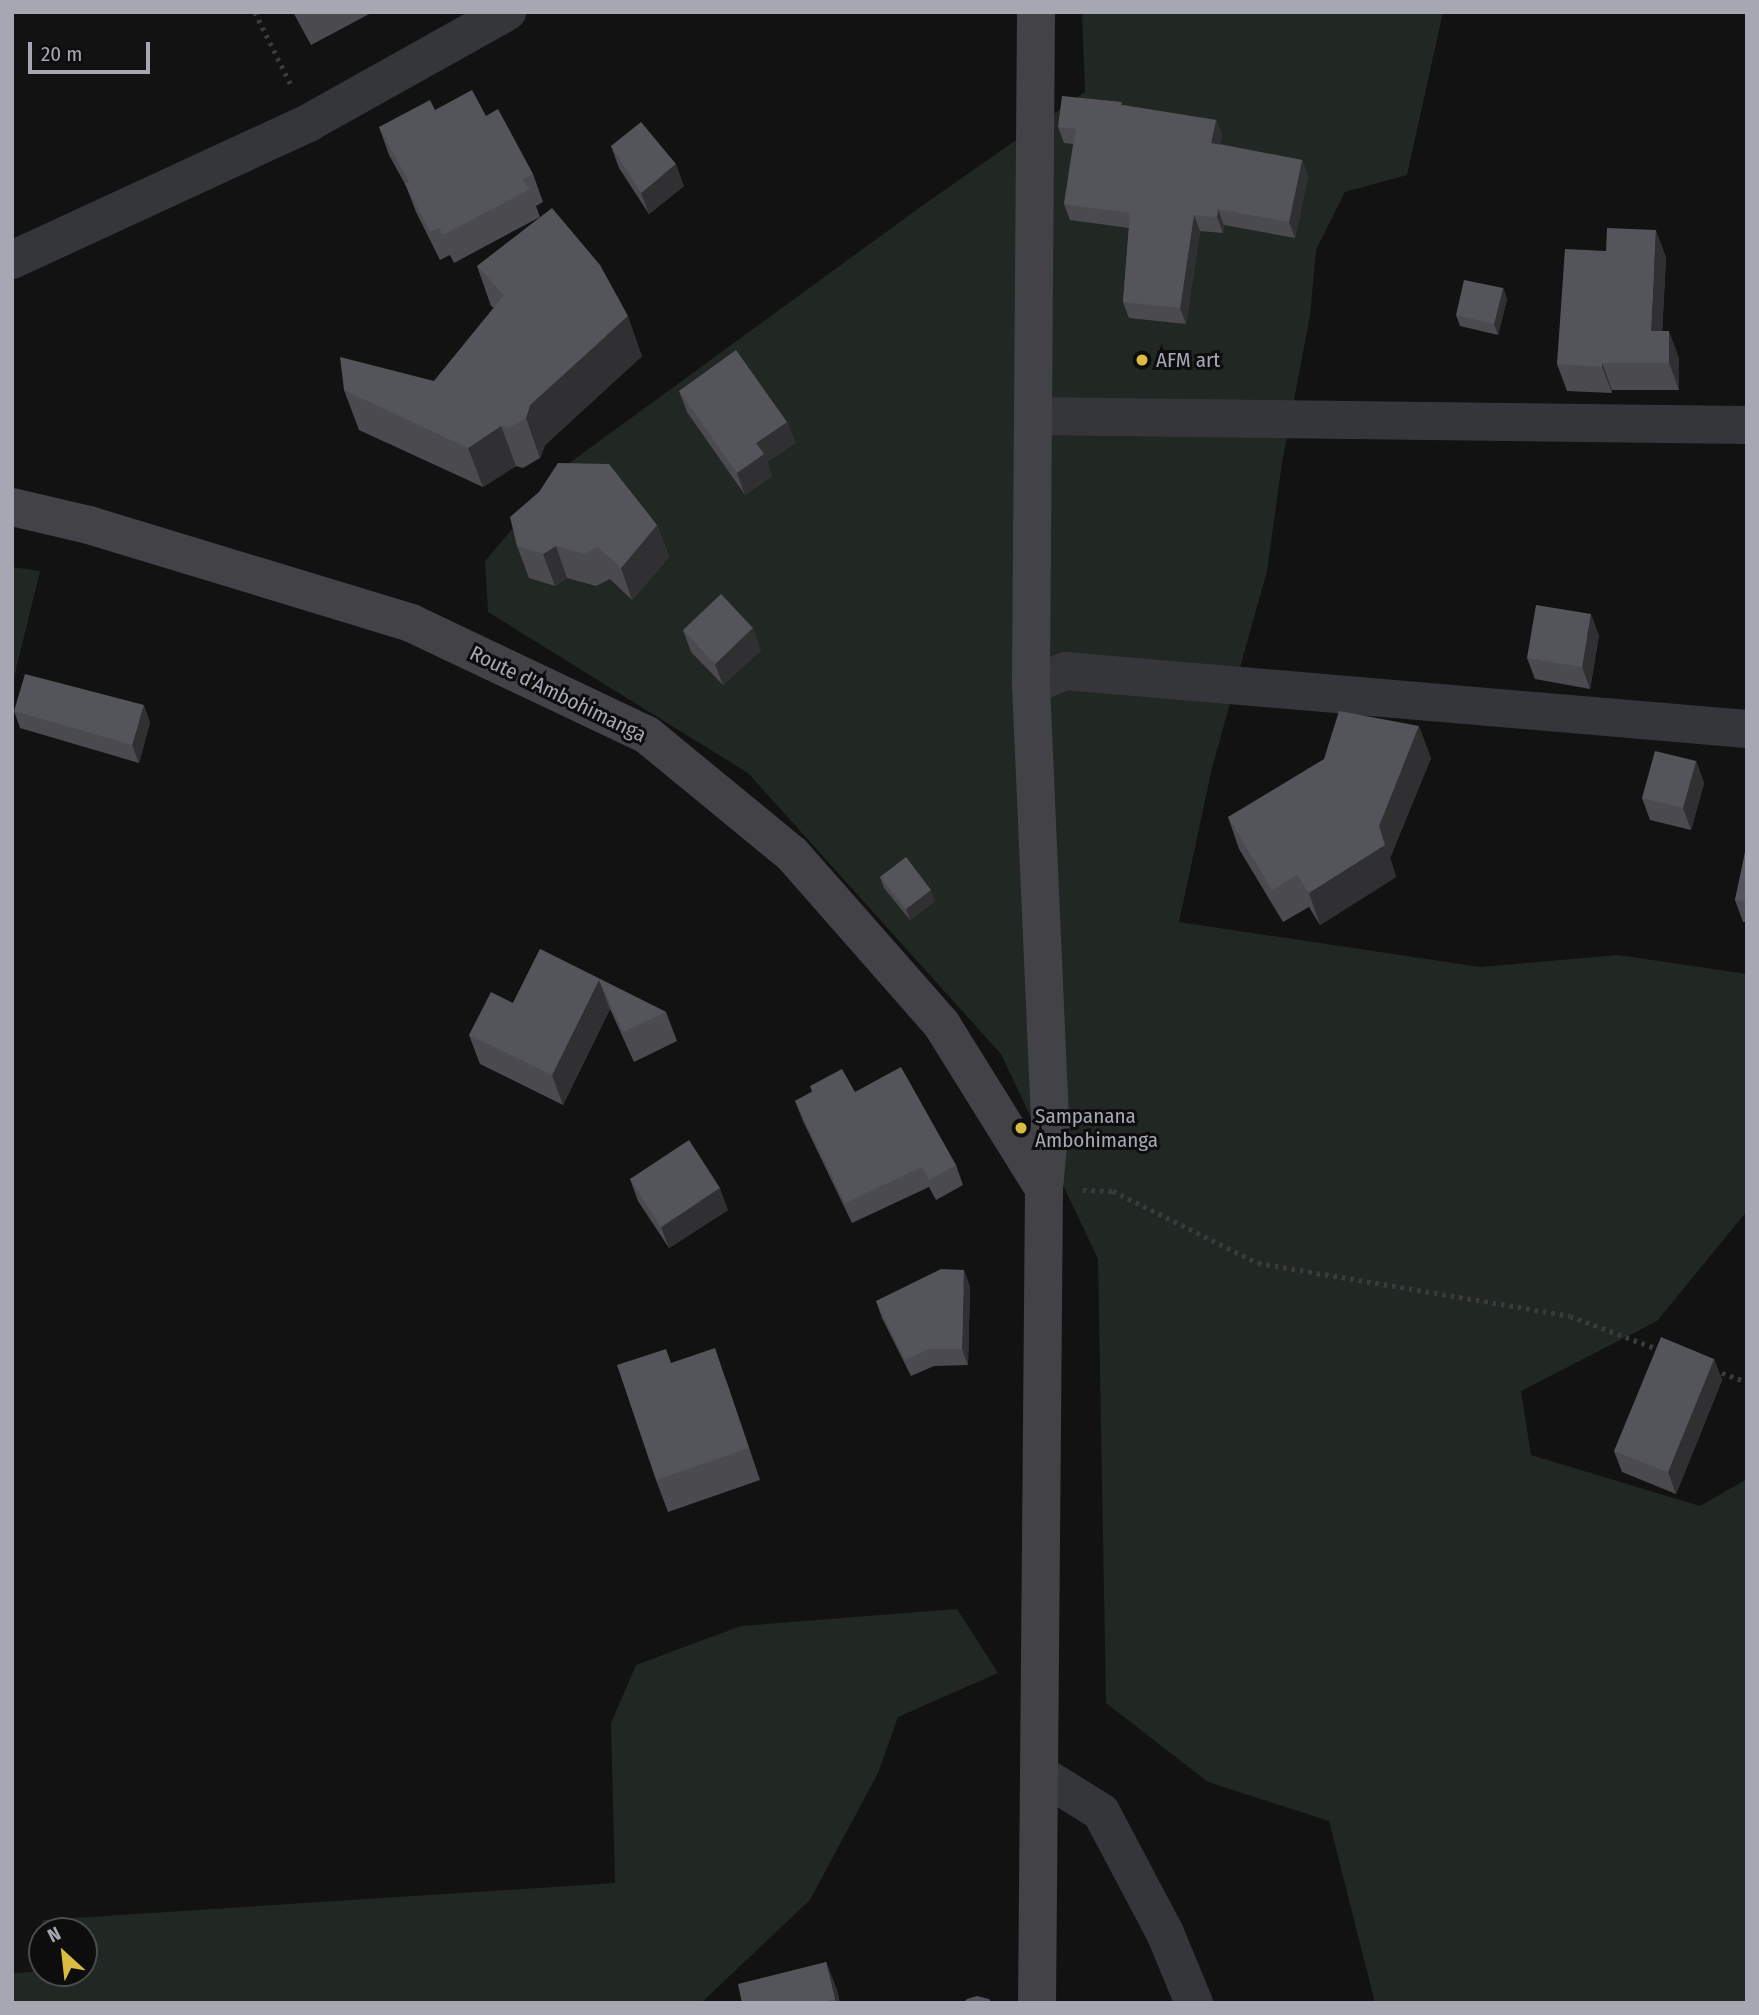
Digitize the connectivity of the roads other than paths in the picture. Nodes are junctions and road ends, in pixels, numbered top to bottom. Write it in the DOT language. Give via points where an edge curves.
graph roads {
  1 [pos="507,12"];
  2 [pos="1036,12"];
  3 [pos="12,260"];
  4 [pos="1033,416"];
  5 [pos="1747,425"];
  6 [pos="12,507"];
  7 [pos="1031,685"];
  8 [pos="1747,729"];
  9 [pos="1044,1189"];
  10 [pos="1040,1774"];
  11 [pos="1037,2003"];
  12 [pos="1194,2003"];
  1 -- 3 [label="street" via="310,122"];
  2 -- 4 [label="main road"];
  4 -- 5 [label="street"];
  4 -- 7 [label="main road"];
  6 -- 9 [label="main road, Route d'Ambohimanga" via="89,525 411,623 647,735 792,854 810,874 942,1025"];
  7 -- 8 [label="street" via="1065,671"];
  7 -- 9 [label="main road" via="1051,1125"];
  9 -- 10 [label="main road"];
  10 -- 11 [label="main road"];
  10 -- 12 [label="street" via="1101,1812 1165,1933"];
}
